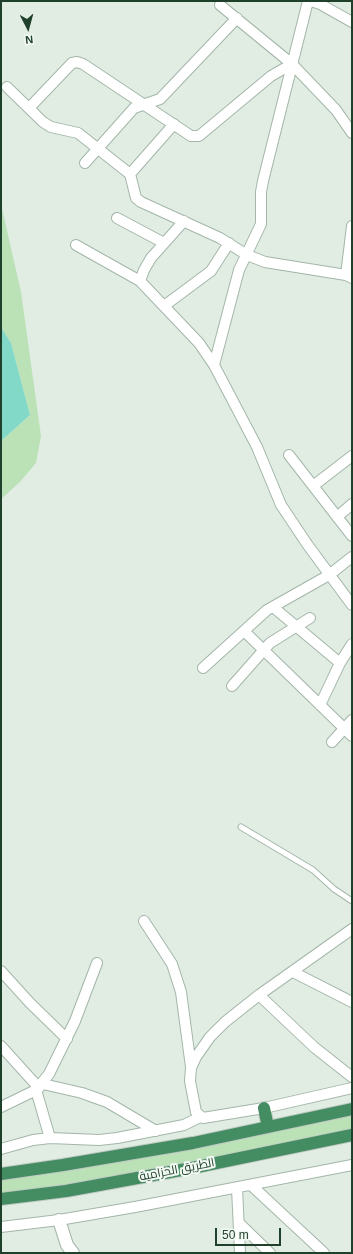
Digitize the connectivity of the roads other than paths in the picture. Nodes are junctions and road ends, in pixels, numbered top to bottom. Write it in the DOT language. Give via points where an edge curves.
graph roads {
  1 [pos="308,1"];
  2 [pos="311,1"];
  3 [pos="220,5"];
  4 [pos="237,18"];
  5 [pos="352,22"];
  6 [pos="292,64"];
  7 [pos="7,87"];
  8 [pos="145,105"];
  9 [pos="29,108"];
  10 [pos="174,124"];
  11 [pos="351,127"];
  12 [pos="98,148"];
  13 [pos="85,163"];
  14 [pos="130,174"];
  15 [pos="117,218"];
  16 [pos="184,221"];
  17 [pos="352,226"];
  18 [pos="229,243"];
  19 [pos="164,244"];
  20 [pos="76,245"];
  21 [pos="247,255"];
  22 [pos="349,277"];
  23 [pos="140,281"];
  24 [pos="164,306"];
  25 [pos="214,366"];
  26 [pos="289,455"];
  27 [pos="352,456"];
  28 [pos="313,486"];
  29 [pos="352,504"];
  30 [pos="336,517"];
  31 [pos="352,536"];
  32 [pos="352,557"];
  33 [pos="329,574"];
  34 [pos="352,605"];
  35 [pos="273,607"];
  36 [pos="310,618"];
  37 [pos="296,626"];
  38 [pos="244,631"];
  39 [pos="352,644"];
  40 [pos="263,650"];
  41 [pos="340,663"];
  42 [pos="203,668"];
  43 [pos="232,686"];
  44 [pos="320,705"];
  45 [pos="352,720"];
  46 [pos="348,733"];
  47 [pos="332,742"];
  48 [pos="242,826"];
  49 [pos="352,901"];
  50 [pos="144,921"];
  51 [pos="352,929"];
  52 [pos="97,963"];
  53 [pos="1,971"];
  54 [pos="293,972"];
  55 [pos="259,995"];
  56 [pos="352,1002"];
  57 [pos="67,1039"];
  58 [pos="1,1046"];
  59 [pos="191,1068"];
  60 [pos="352,1077"];
  61 [pos="39,1087"];
  62 [pos="352,1088"];
  63 [pos="1,1107"];
  64 [pos="264,1108"];
  65 [pos="352,1109"];
  66 [pos="200,1117"];
  67 [pos="268,1127"];
  68 [pos="156,1131"];
  69 [pos="352,1134"];
  70 [pos="50,1138"];
  71 [pos="1,1149"];
  72 [pos="352,1165"];
  73 [pos="1,1174"];
  74 [pos="251,1185"];
  75 [pos="237,1188"];
  76 [pos="1,1199"];
  77 [pos="59,1220"];
  78 [pos="239,1223"];
  79 [pos="1,1227"];
  80 [pos="73,1253"];
  81 [pos="240,1253"];
  82 [pos="270,1253"];
  83 [pos="324,1253"];
  1 -- 6 [label="street"];
  2 -- 5 [label="street"];
  3 -- 4 [label="street"];
  4 -- 6 [label="street"];
  4 -- 8 [label="street" via="160,99"];
  6 -- 10 [label="street" via="271,76 199,136 191,136"];
  6 -- 11 [label="street"];
  6 -- 21 [label="street" via="262,186 261,224"];
  7 -- 9 [label="street"];
  8 -- 9 [label="street" via="77,62 72,64"];
  8 -- 10 [label="street"];
  8 -- 12 [label="street" via="134,108"];
  9 -- 12 [label="street" via="51,127 78,133"];
  10 -- 14 [label="street"];
  12 -- 13 [label="street"];
  12 -- 14 [label="street"];
  14 -- 16 [label="street" via="136,198"];
  15 -- 19 [label="street"];
  16 -- 18 [label="street"];
  16 -- 19 [label="street"];
  17 -- 22 [label="street"];
  18 -- 21 [label="street"];
  18 -- 24 [label="street" via="211,271"];
  19 -- 23 [label="street" via="151,258"];
  20 -- 23 [label="street"];
  21 -- 22 [label="street" via="282,266"];
  21 -- 25 [label="street" via="239,270"];
  23 -- 24 [label="street"];
  24 -- 25 [label="street" via="199,343"];
  25 -- 33 [label="street" via="257,446 281,505"];
  26 -- 28 [label="street"];
  27 -- 28 [label="street"];
  28 -- 30 [label="street"];
  29 -- 30 [label="street"];
  30 -- 31 [label="street"];
  32 -- 33 [label="street"];
  33 -- 34 [label="street"];
  33 -- 35 [label="street"];
  35 -- 37 [label="street"];
  35 -- 38 [label="street"];
  36 -- 37 [label="street"];
  37 -- 40 [label="street"];
  37 -- 41 [label="street"];
  38 -- 40 [label="street"];
  38 -- 42 [label="street"];
  39 -- 41 [label="street"];
  40 -- 43 [label="street"];
  40 -- 44 [label="street"];
  41 -- 44 [label="street"];
  44 -- 46 [label="street"];
  45 -- 46 [label="street"];
  46 -- 47 [label="street"];
  48 -- 49 [label="lane" via="313,870"];
  50 -- 59 [label="street" via="172,964 181,992"];
  51 -- 54 [label="street"];
  52 -- 57 [label="street"];
  53 -- 57 [label="street"];
  54 -- 55 [label="street"];
  54 -- 56 [label="street"];
  55 -- 59 [label="street" via="210,1037"];
  55 -- 60 [label="street" via="314,1047"];
  57 -- 61 [label="street" via="58,1060"];
  58 -- 61 [label="street"];
  59 -- 66 [label="street" via="194,1107"];
  61 -- 63 [label="street"];
  61 -- 68 [label="street" via="82,1093 107,1102"];
  61 -- 70 [label="street"];
  62 -- 64 [label="street"];
  64 -- 66 [label="street" via="216,1117"];
  64 -- 67 [label="highway"];
  65 -- 67 [label="highway, الطريق الحزامية"];
  66 -- 68 [label="street" via="184,1125"];
  67 -- 73 [label="highway, الطريق الحزامية" via="143,1152"];
  68 -- 70 [label="street" via="99,1140"];
  69 -- 76 [label="highway, الطريق الحزامية" via="192,1168 66,1191"];
  70 -- 71 [label="street"];
  72 -- 74 [label="street"];
  74 -- 75 [label="street"];
  74 -- 83 [label="street"];
  75 -- 77 [label="street"];
  75 -- 78 [label="street"];
  77 -- 79 [label="street"];
  77 -- 80 [label="street" via="67,1244"];
  78 -- 81 [label="street"];
  78 -- 82 [label="street"];
}
